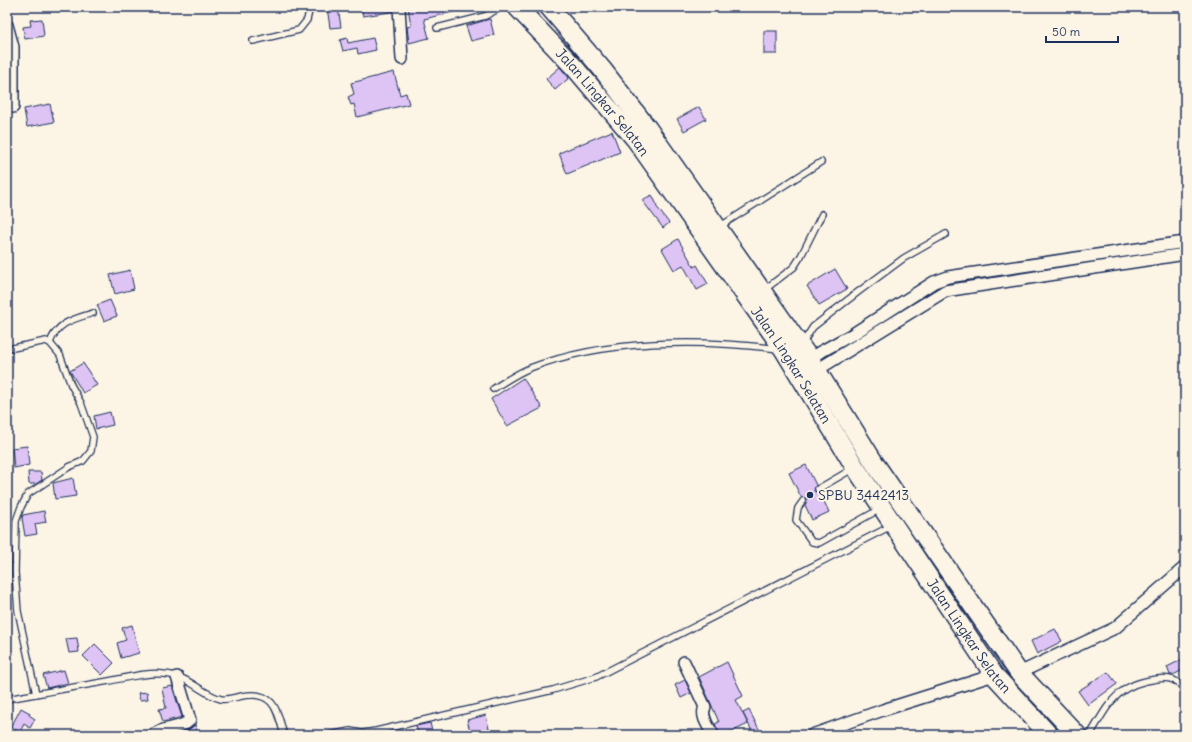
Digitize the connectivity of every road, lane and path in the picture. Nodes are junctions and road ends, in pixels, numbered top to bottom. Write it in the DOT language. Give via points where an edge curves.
graph roads {
  1 [pos="310,7"];
  2 [pos="399,7"];
  3 [pos="502,7"];
  4 [pos="517,7"];
  5 [pos="549,7"];
  6 [pos="7,25"];
  7 [pos="437,28"];
  8 [pos="253,41"];
  9 [pos="402,59"];
  10 [pos="13,107"];
  11 [pos="821,162"];
  12 [pos="822,214"];
  13 [pos="717,228"];
  14 [pos="946,234"];
  15 [pos="1185,242"];
  16 [pos="1185,254"];
  17 [pos="762,292"];
  18 [pos="93,313"];
  19 [pos="50,343"];
  20 [pos="13,348"];
  21 [pos="800,360"];
  22 [pos="493,390"];
  23 [pos="855,467"];
  24 [pos="818,489"];
  25 [pos="803,501"];
  26 [pos="882,508"];
  27 [pos="892,525"];
  28 [pos="1185,567"];
  29 [pos="684,662"];
  30 [pos="1019,673"];
  31 [pos="994,675"];
  32 [pos="177,677"];
  33 [pos="1185,691"];
  34 [pos="36,694"];
  35 [pos="7,699"];
  36 [pos="171,732"];
  37 [pos="153,735"];
  38 [pos="284,735"];
  39 [pos="329,735"];
  40 [pos="713,735"];
  41 [pos="812,735"];
  42 [pos="1049,735"];
  43 [pos="1077,735"];
  44 [pos="1090,735"];
  1 -- 8 [label="lane" via="307,20 299,30"];
  2 -- 9 [label="street"];
  3 -- 7 [label="lane" via="485,16"];
  4 -- 21 [label="highway, Jalan Lingkar Selatan" via="574,67 636,140"];
  5 -- 13 [label="highway, Jalan Lingkar Selatan" via="607,74"];
  6 -- 10 [label="street" via="13,47"];
  11 -- 13 [label="lane"];
  12 -- 17 [label="lane" via="794,267"];
  13 -- 17 [label="highway, Jalan Lingkar Selatan"];
  14 -- 21 [label="lane" via="904,258 813,328"];
  15 -- 21 [label="street" via="948,277 934,282 853,334"];
  16 -- 21 [label="street" via="945,291"];
  17 -- 21 [label="highway, Jalan Lingkar Selatan"];
  18 -- 19 [label="lane" via="61,324"];
  19 -- 20 [label="lane" via="35,342"];
  19 -- 34 [label="lane" via="60,355 93,437 91,451 83,461 28,494 16,521 15,572 18,611"];
  21 -- 22 [label="lane" via="699,343 654,343 568,357 529,368"];
  21 -- 23 [label="highway, Jalan Lingkar Selatan"];
  21 -- 30 [label="highway, Jalan Lingkar Selatan"];
  23 -- 24 [label="lane"];
  23 -- 26 [label="highway, Jalan Lingkar Selatan"];
  25 -- 26 [label="lane" via="798,508 796,520 812,542 819,543"];
  26 -- 27 [label="highway, Jalan Lingkar Selatan"];
  27 -- 31 [label="highway, Jalan Lingkar Selatan"];
  27 -- 39 [label="lane" via="596,677 570,686 376,732 350,731"];
  28 -- 30 [label="street" via="1115,628"];
  29 -- 40 [label="street" via="705,707 704,717"];
  30 -- 43 [label="highway, Jalan Lingkar Selatan"];
  31 -- 41 [label="street"];
  31 -- 42 [label="highway, Jalan Lingkar Selatan"];
  32 -- 34 [label="lane" via="163,674 134,677"];
  32 -- 36 [label="street" via="190,720"];
  32 -- 38 [label="lane" via="225,699 249,695 263,696 277,710"];
  33 -- 44 [label="lane" via="1180,683 1166,678 1131,686 1118,694 1105,709"];
  34 -- 35 [label="lane"];
  36 -- 37 [label="street" via="160,730"];
}
